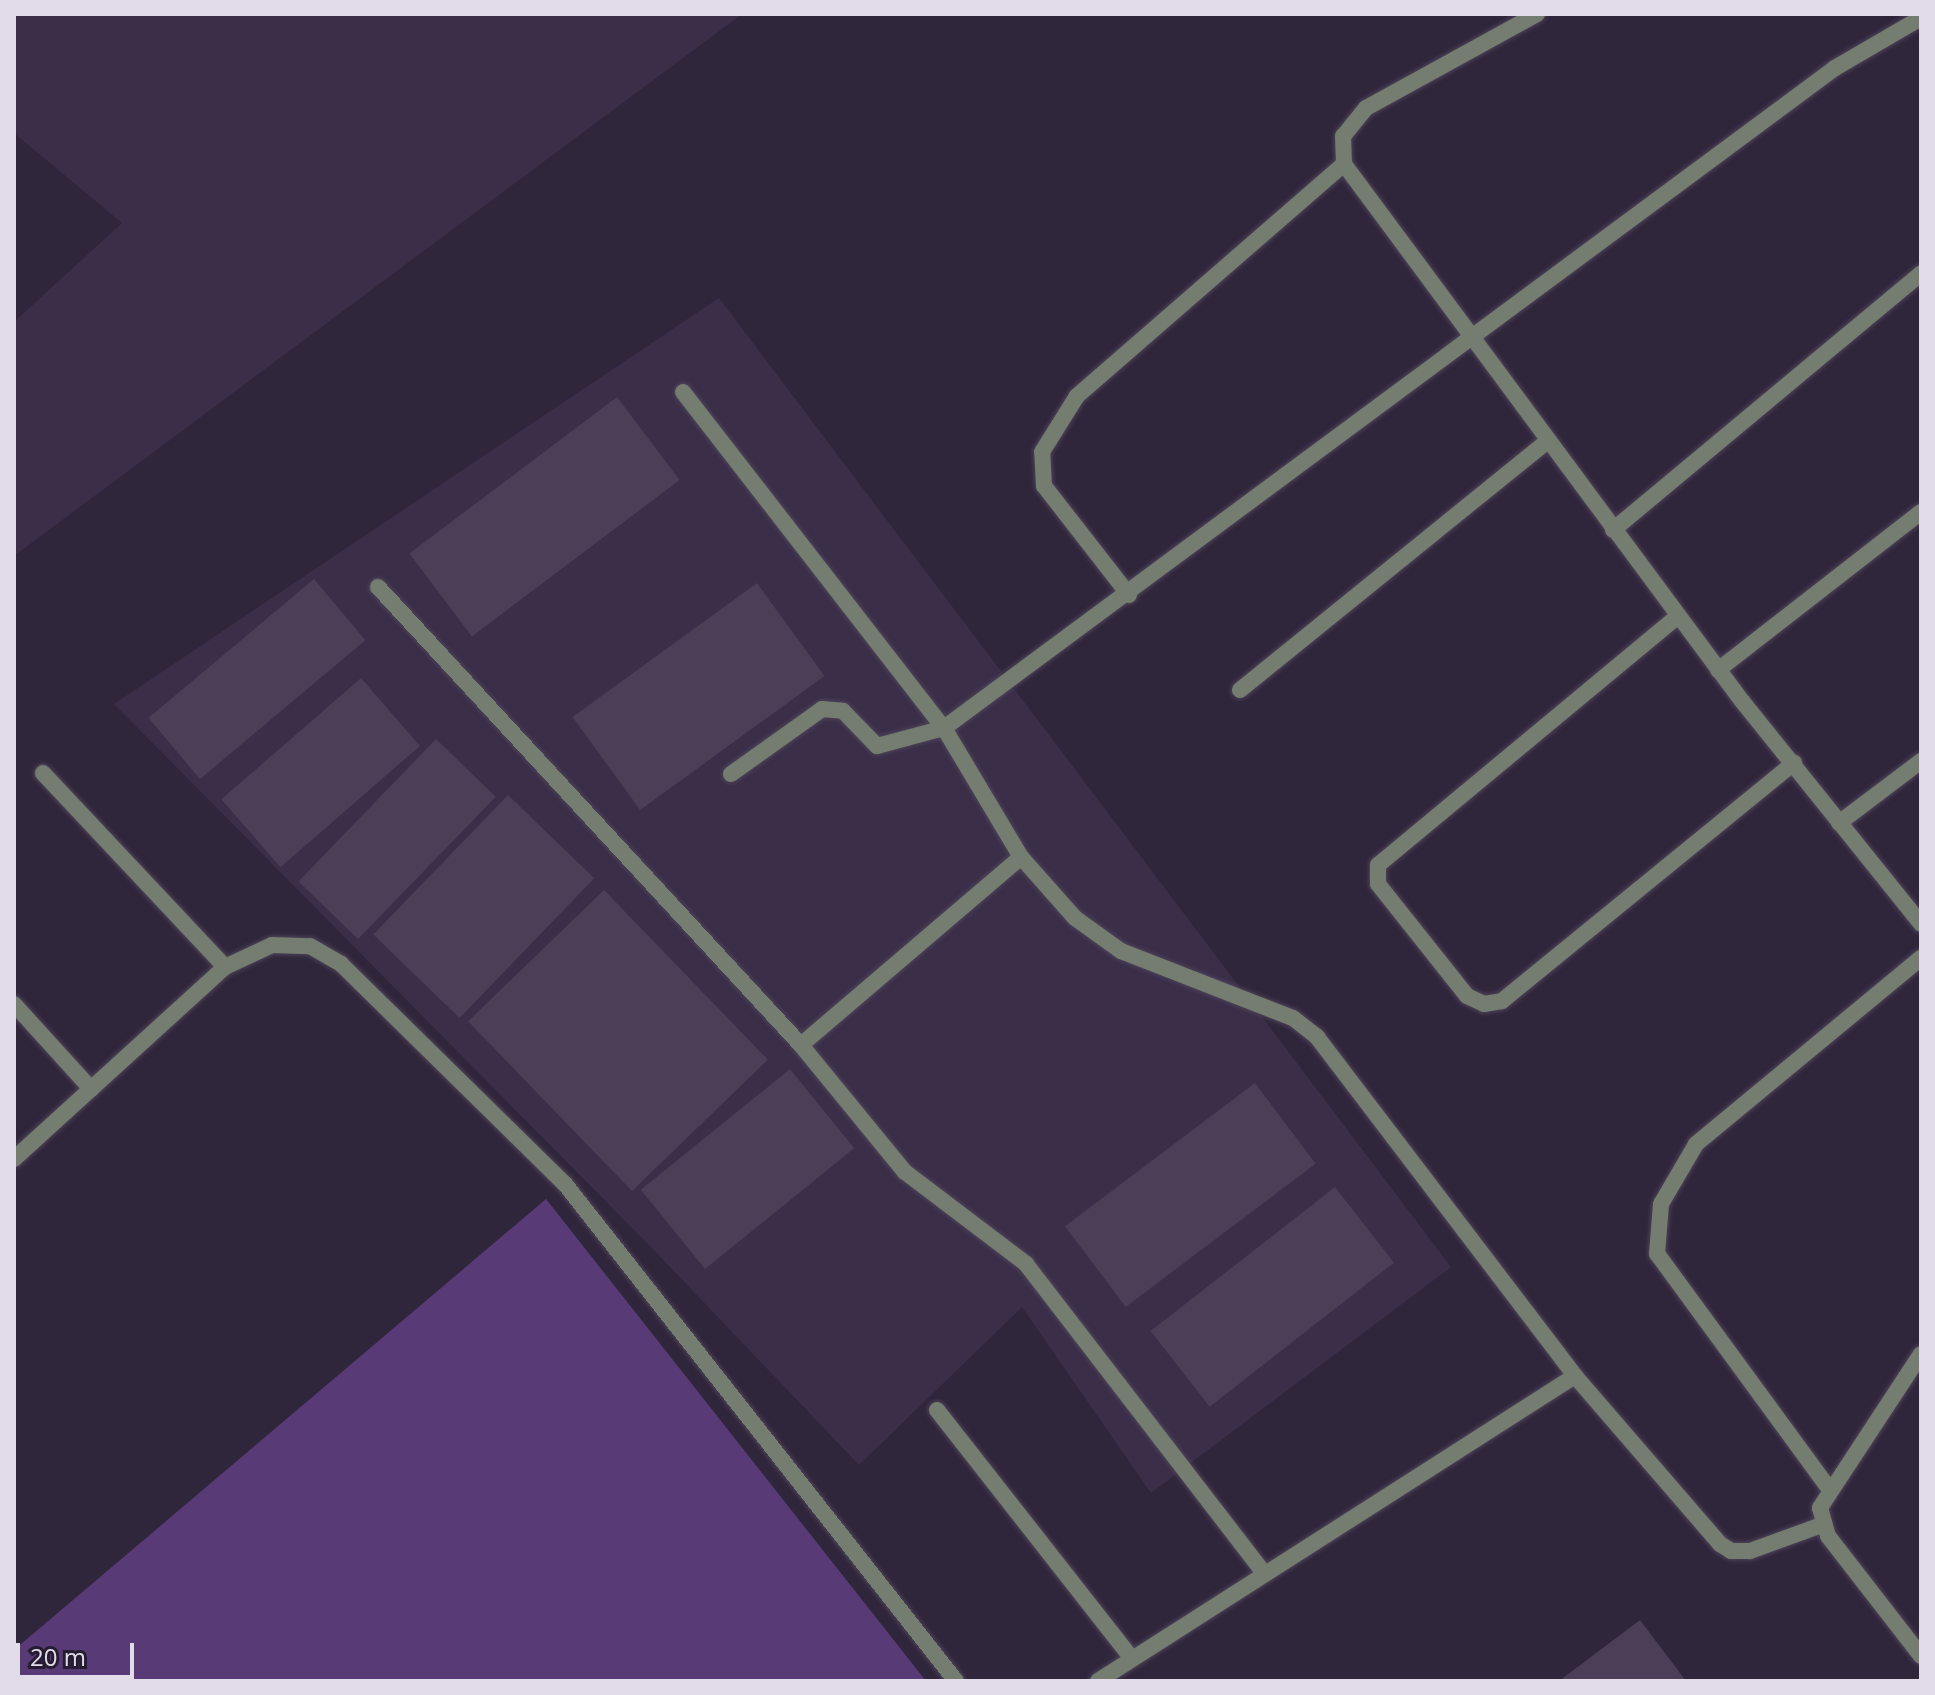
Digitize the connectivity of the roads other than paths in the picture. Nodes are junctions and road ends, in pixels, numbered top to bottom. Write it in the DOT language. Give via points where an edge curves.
graph roads {
  1 [pos="1537,14"];
  2 [pos="1921,18"];
  3 [pos="1344,164"];
  4 [pos="1921,273"];
  5 [pos="1470,334"];
  6 [pos="683,392"];
  7 [pos="1549,440"];
  8 [pos="1921,512"];
  9 [pos="1613,530"];
  10 [pos="378,587"];
  11 [pos="1129,595"];
  12 [pos="1678,616"];
  13 [pos="1718,670"];
  14 [pos="1240,690"];
  15 [pos="944,728"];
  16 [pos="1921,761"];
  17 [pos="1794,763"];
  18 [pos="43,773"];
  19 [pos="731,774"];
  20 [pos="1839,823"];
  21 [pos="1021,857"];
  22 [pos="1921,924"];
  23 [pos="1921,958"];
  24 [pos="225,967"];
  25 [pos="14,1004"];
  26 [pos="801,1045"];
  27 [pos="91,1089"];
  28 [pos="14,1159"];
  29 [pos="1921,1354"];
  30 [pos="1575,1376"];
  31 [pos="937,1410"];
  32 [pos="1830,1490"];
  33 [pos="1822,1525"];
  34 [pos="1265,1574"];
  35 [pos="1921,1656"];
  36 [pos="1132,1659"];
  37 [pos="956,1681"];
  38 [pos="1098,1681"];
  1 -- 3 [label="street" via="1366,108 1343,136"];
  2 -- 5 [label="street" via="1835,68"];
  3 -- 5 [label="street"];
  3 -- 11 [label="street" via="1077,396 1042,452 1044,486"];
  4 -- 9 [label="street"];
  5 -- 7 [label="street"];
  5 -- 11 [label="street"];
  6 -- 15 [label="street"];
  7 -- 9 [label="street"];
  7 -- 14 [label="street"];
  8 -- 13 [label="street"];
  9 -- 12 [label="street"];
  10 -- 26 [label="street"];
  11 -- 15 [label="street"];
  12 -- 13 [label="street"];
  12 -- 17 [label="street" via="1378,865 1378,884 1467,996 1484,1004 1502,1001"];
  13 -- 17 [label="street"];
  15 -- 19 [label="street" via="877,746 843,711 822,709"];
  15 -- 21 [label="street"];
  16 -- 20 [label="street"];
  17 -- 20 [label="street"];
  18 -- 24 [label="street"];
  20 -- 22 [label="street"];
  21 -- 26 [label="street"];
  21 -- 30 [label="street" via="1092,935 1306,1026"];
  23 -- 32 [label="street" via="1696,1144 1661,1204 1657,1254"];
  24 -- 27 [label="street"];
  24 -- 37 [label="street" via="272,945 310,946 341,964 565,1184"];
  25 -- 27 [label="street"];
  26 -- 34 [label="street" via="905,1172 1026,1264"];
  27 -- 28 [label="street"];
  29 -- 32 [label="street"];
  30 -- 33 [label="street" via="1731,1551 1750,1551"];
  30 -- 34 [label="street"];
  31 -- 36 [label="street"];
  32 -- 33 [label="street" via="1820,1508"];
  33 -- 35 [label="street"];
  34 -- 36 [label="street"];
  36 -- 38 [label="street"];
}
